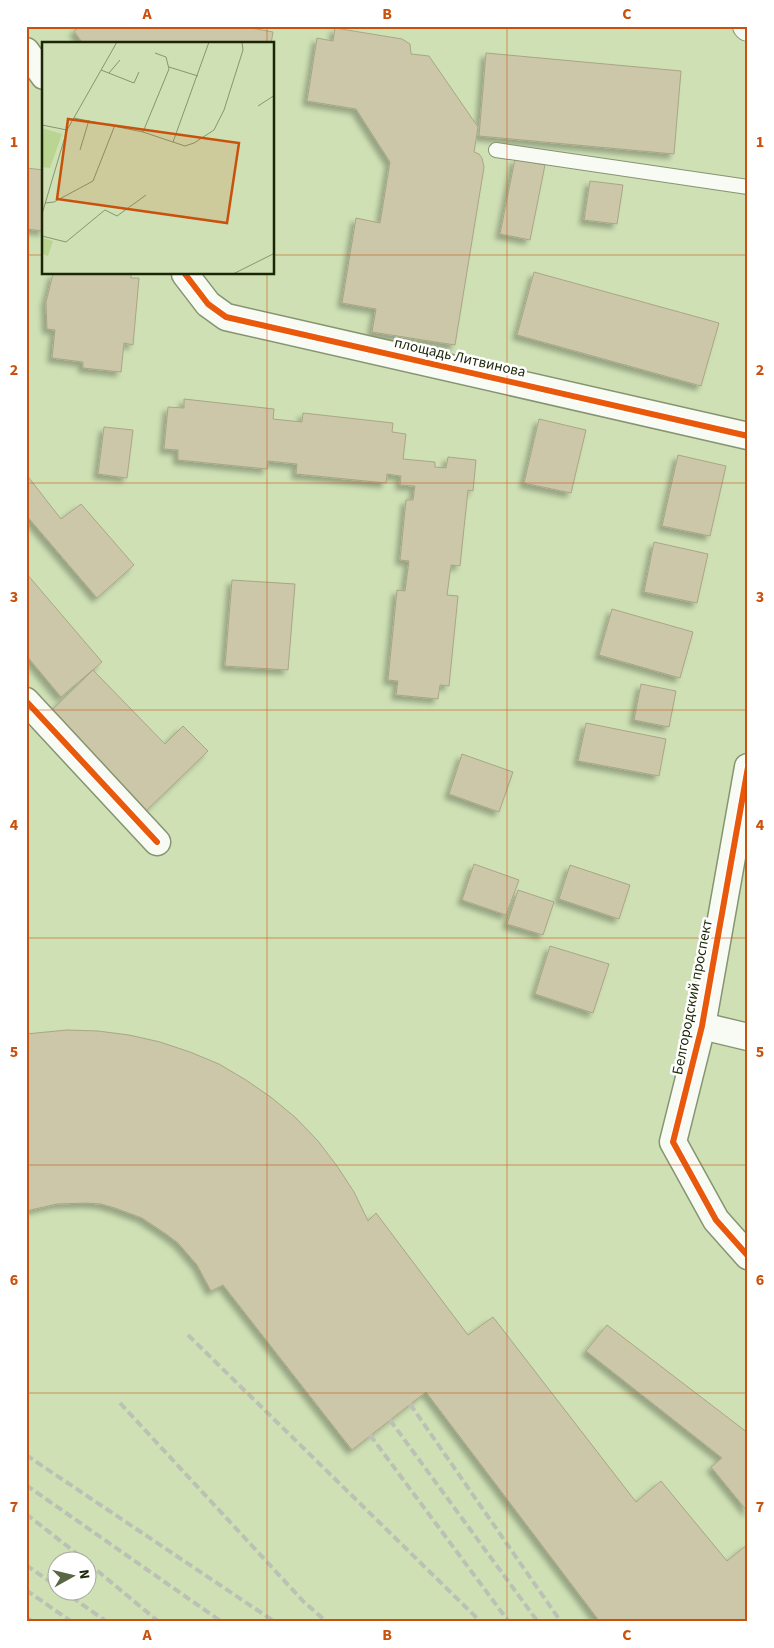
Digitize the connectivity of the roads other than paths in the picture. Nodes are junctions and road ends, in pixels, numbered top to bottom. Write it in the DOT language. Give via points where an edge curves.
graph roads {
  1 [pos="26,51"];
  2 [pos="42,73"];
  3 [pos="496,150"];
  4 [pos="748,187"];
  5 [pos="186,275"];
  6 [pos="748,436"];
  7 [pos="26,701"];
  8 [pos="748,767"];
  9 [pos="157,842"];
  10 [pos="702,1026"];
  11 [pos="748,1037"];
  12 [pos="748,1256"];
  1 -- 2 [label="street"];
  3 -- 4 [label="lane"];
  5 -- 6 [label="street, площадь Литвинова" via="208,304 226,317"];
  7 -- 9 [label="street"];
  8 -- 10 [label="street, Белгородский проспект"];
  10 -- 11 [label="street"];
  10 -- 12 [label="street, Белгородский проспект" via="672,1142 716,1220"];
}
